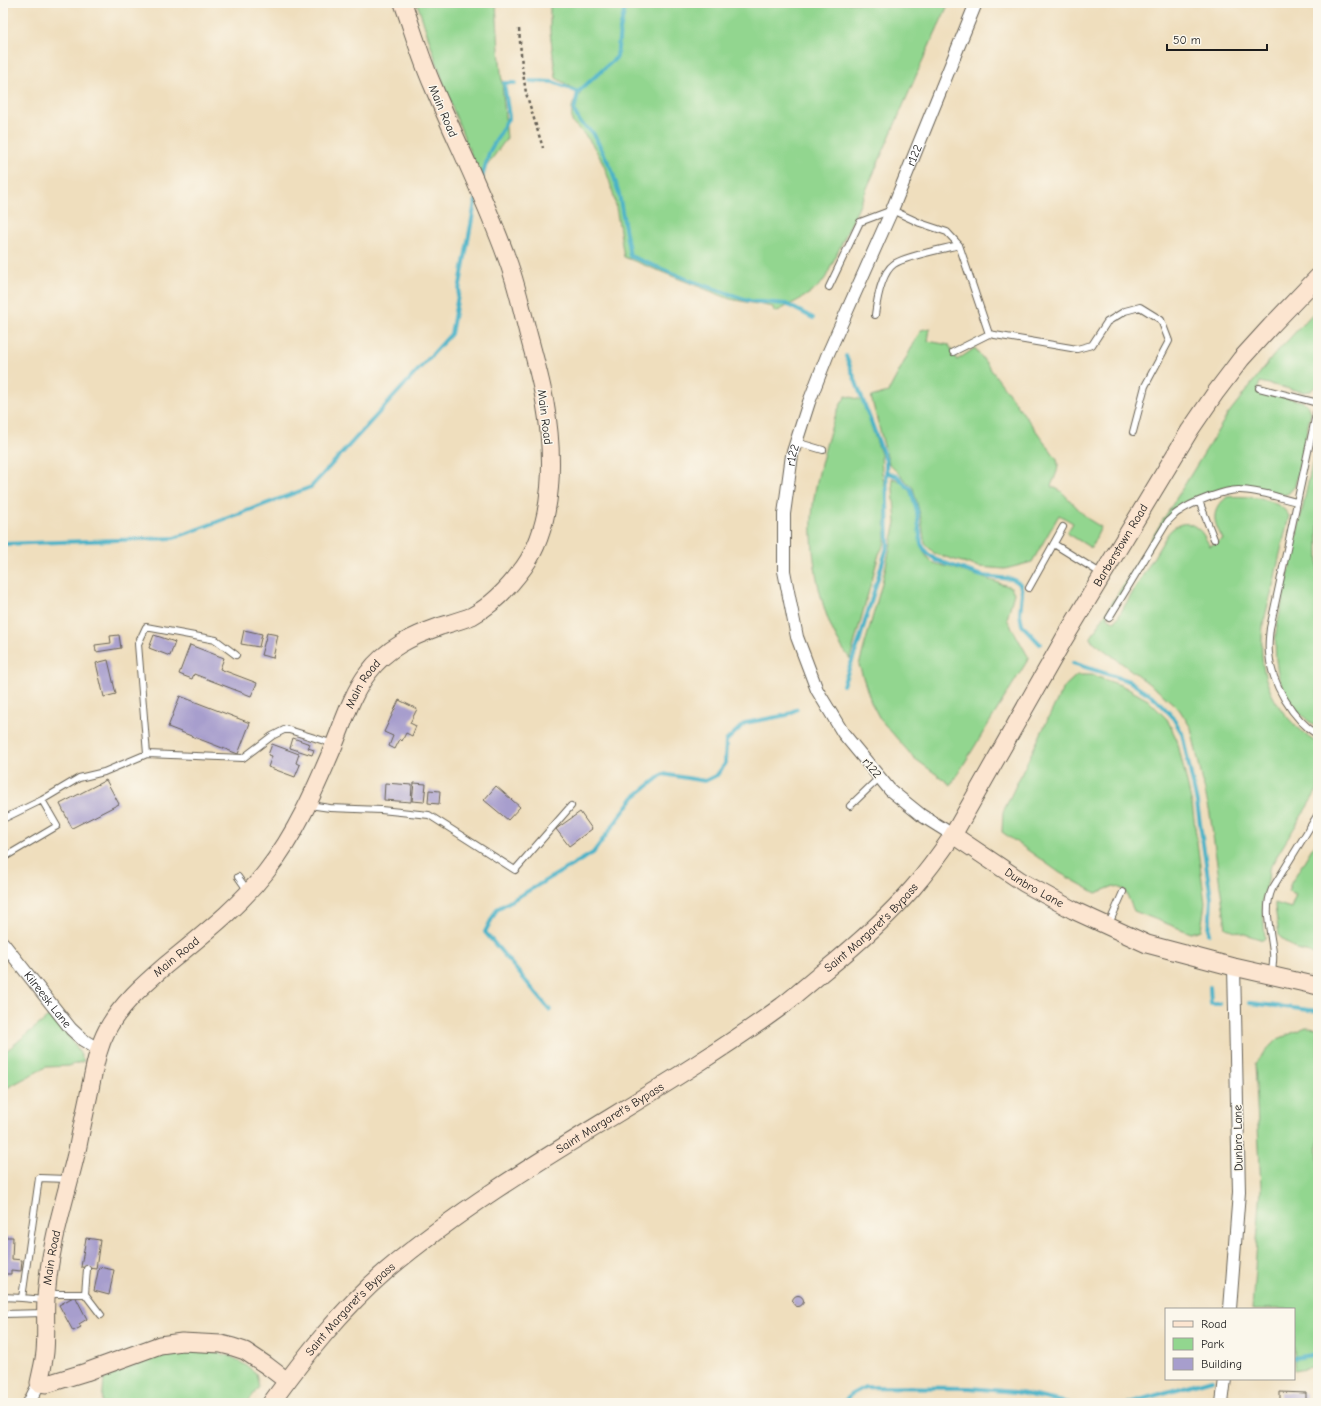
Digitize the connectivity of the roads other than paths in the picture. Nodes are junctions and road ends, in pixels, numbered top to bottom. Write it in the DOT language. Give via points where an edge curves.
graph roads {
  1 [pos="403,3"];
  2 [pos="976,3"];
  3 [pos="892,210"];
  4 [pos="959,245"];
  5 [pos="1318,277"];
  6 [pos="829,287"];
  7 [pos="875,314"];
  8 [pos="989,334"];
  9 [pos="953,352"];
  10 [pos="1259,388"];
  11 [pos="1318,404"];
  12 [pos="1315,430"];
  13 [pos="1133,432"];
  14 [pos="796,442"];
  15 [pos="823,450"];
  16 [pos="1199,501"];
  17 [pos="1297,502"];
  18 [pos="1063,527"];
  19 [pos="1214,539"];
  20 [pos="1054,544"];
  21 [pos="1103,574"];
  22 [pos="1029,588"];
  23 [pos="1109,618"];
  24 [pos="236,655"];
  25 [pos="1318,735"];
  26 [pos="334,744"];
  27 [pos="147,754"];
  28 [pos="880,777"];
  29 [pos="42,800"];
  30 [pos="307,805"];
  31 [pos="571,806"];
  32 [pos="850,806"];
  33 [pos="1318,814"];
  34 [pos="3,819"];
  35 [pos="953,835"];
  36 [pos="3,858"];
  37 [pos="238,877"];
  38 [pos="249,892"];
  39 [pos="1123,892"];
  40 [pos="1108,926"];
  41 [pos="3,943"];
  42 [pos="1234,967"];
  43 [pos="1271,976"];
  44 [pos="1318,986"];
  45 [pos="98,1049"];
  46 [pos="70,1179"];
  47 [pos="87,1269"];
  48 [pos="85,1294"];
  49 [pos="3,1297"];
  50 [pos="22,1298"];
  51 [pos="46,1302"];
  52 [pos="1230,1308"];
  53 [pos="3,1314"];
  54 [pos="101,1315"];
  55 [pos="1225,1380"];
  56 [pos="287,1381"];
  57 [pos="39,1383"];
  58 [pos="29,1403"];
  59 [pos="271,1403"];
  60 [pos="1222,1403"];
  1 -- 26 [label="main road, Main Road" via="430,80 508,261 546,407 550,470 548,500 536,544 527,563 514,580 472,616 427,631 385,654 369,671 356,692"];
  2 -- 3 [label="street, r122"];
  3 -- 4 [label="lane" via="947,232"];
  3 -- 6 [label="lane" via="860,222"];
  3 -- 14 [label="street, r122" via="827,356"];
  4 -- 7 [label="lane" via="906,258 894,264 883,278"];
  4 -- 8 [label="lane"];
  5 -- 21 [label="main road, Barberstown Road" via="1241,359 1216,392"];
  8 -- 9 [label="lane"];
  8 -- 13 [label="lane" via="1077,349 1092,345 1107,322 1125,311 1140,307 1162,320 1169,340 1145,386"];
  10 -- 11 [label="lane"];
  11 -- 12 [label="lane"];
  12 -- 17 [label="lane"];
  14 -- 15 [label="lane"];
  14 -- 28 [label="street, r122" via="784,514 784,571 797,637 817,690 843,733"];
  16 -- 17 [label="lane" via="1239,489"];
  16 -- 19 [label="lane"];
  16 -- 23 [label="lane" via="1180,510 1168,521"];
  17 -- 25 [label="lane" via="1270,628 1269,654 1274,676 1285,701 1299,720"];
  18 -- 20 [label="lane"];
  20 -- 21 [label="lane"];
  20 -- 22 [label="lane"];
  21 -- 35 [label="main road, Barberstown Road"];
  24 -- 27 [label="lane" via="216,640 146,627 138,644"];
  26 -- 27 [label="lane" via="286,729 272,736 243,758"];
  26 -- 30 [label="main road, Main Road"];
  27 -- 29 [label="lane" via="104,772 79,778"];
  28 -- 32 [label="lane"];
  28 -- 35 [label="street, r122" via="890,790 921,815"];
  29 -- 34 [label="lane"];
  29 -- 36 [label="lane" via="57,826"];
  30 -- 31 [label="lane" via="429,815 515,870"];
  30 -- 38 [label="main road, Main Road" via="283,851"];
  33 -- 43 [label="lane" via="1269,897 1267,907 1273,955"];
  35 -- 40 [label="main road, Dunbro Lane" via="1024,883"];
  35 -- 56 [label="main road, Saint Margaret's Bypass" via="936,860 890,912 858,944 790,1000 735,1039 475,1204 418,1246 385,1272 356,1300 321,1338"];
  37 -- 38 [label="lane"];
  38 -- 45 [label="main road, Main Road" via="123,1006"];
  39 -- 40 [label="lane"];
  40 -- 42 [label="main road, Dunbro Lane" via="1147,944"];
  41 -- 45 [label="street, Kilreesk Lane" via="71,1029"];
  42 -- 43 [label="main road, Dunbro Lane"];
  42 -- 52 [label="street, Dunbro Lane" via="1239,1192"];
  43 -- 44 [label="main road, Dunbro Lane"];
  45 -- 46 [label="main road, Main Road"];
  46 -- 50 [label="lane" via="39,1178"];
  46 -- 51 [label="main road, Main Road" via="52,1252"];
  47 -- 48 [label="lane"];
  48 -- 51 [label="lane"];
  48 -- 54 [label="lane"];
  49 -- 50 [label="lane"];
  50 -- 51 [label="lane"];
  51 -- 53 [label="lane"];
  51 -- 57 [label="main road, Main Road" via="46,1349"];
  55 -- 60 [label="street"];
  56 -- 57 [label="main road" via="245,1351 221,1344 182,1342 160,1345 86,1372 47,1384"];
  56 -- 59 [label="main road, Saint Margaret's Bypass"];
  57 -- 58 [label="street"];
}
